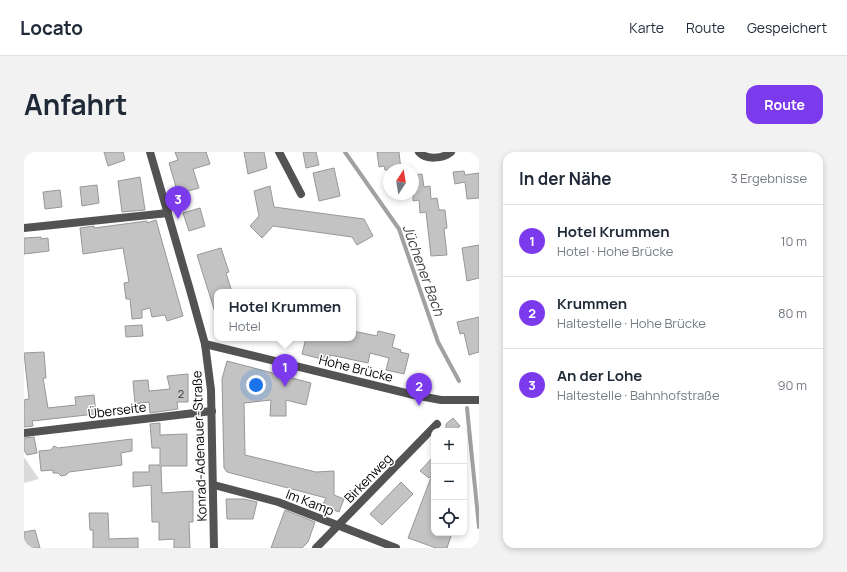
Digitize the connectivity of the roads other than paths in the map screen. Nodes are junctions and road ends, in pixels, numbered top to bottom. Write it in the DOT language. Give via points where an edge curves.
graph roads {
  1 [pos="150,152"];
  2 [pos="279,152"];
  3 [pos="419,152"];
  4 [pos="451,152"];
  5 [pos="301,194"];
  6 [pos="168,213"];
  7 [pos="24,228"];
  8 [pos="205,344"];
  9 [pos="479,400"];
  10 [pos="212,411"];
  11 [pos="437,424"];
  12 [pos="24,433"];
  13 [pos="214,485"];
  14 [pos="338,525"];
  15 [pos="214,548"];
  16 [pos="316,548"];
  17 [pos="396,548"];
  1 -- 6 [label="street, Konrad-Adenauer-Straße"];
  2 -- 5 [label="street"];
  3 -- 4 [label="street" via="432,158"];
  6 -- 7 [label="street"];
  6 -- 8 [label="street, Konrad-Adenauer-Straße"];
  8 -- 9 [label="street, Hohe Brücke" via="414,395 445,400"];
  8 -- 10 [label="street, Konrad-Adenauer-Straße" via="212,390"];
  10 -- 12 [label="street, Überseite"];
  10 -- 13 [label="street, Konrad-Adenauer-Straße"];
  11 -- 14 [label="street, Birkenweg"];
  13 -- 14 [label="street, Im Kamp" via="278,502"];
  13 -- 15 [label="street, Konrad-Adenauer-Straße"];
  14 -- 16 [label="street, Birkenweg"];
  14 -- 17 [label="street, Im Kamp"];
}
